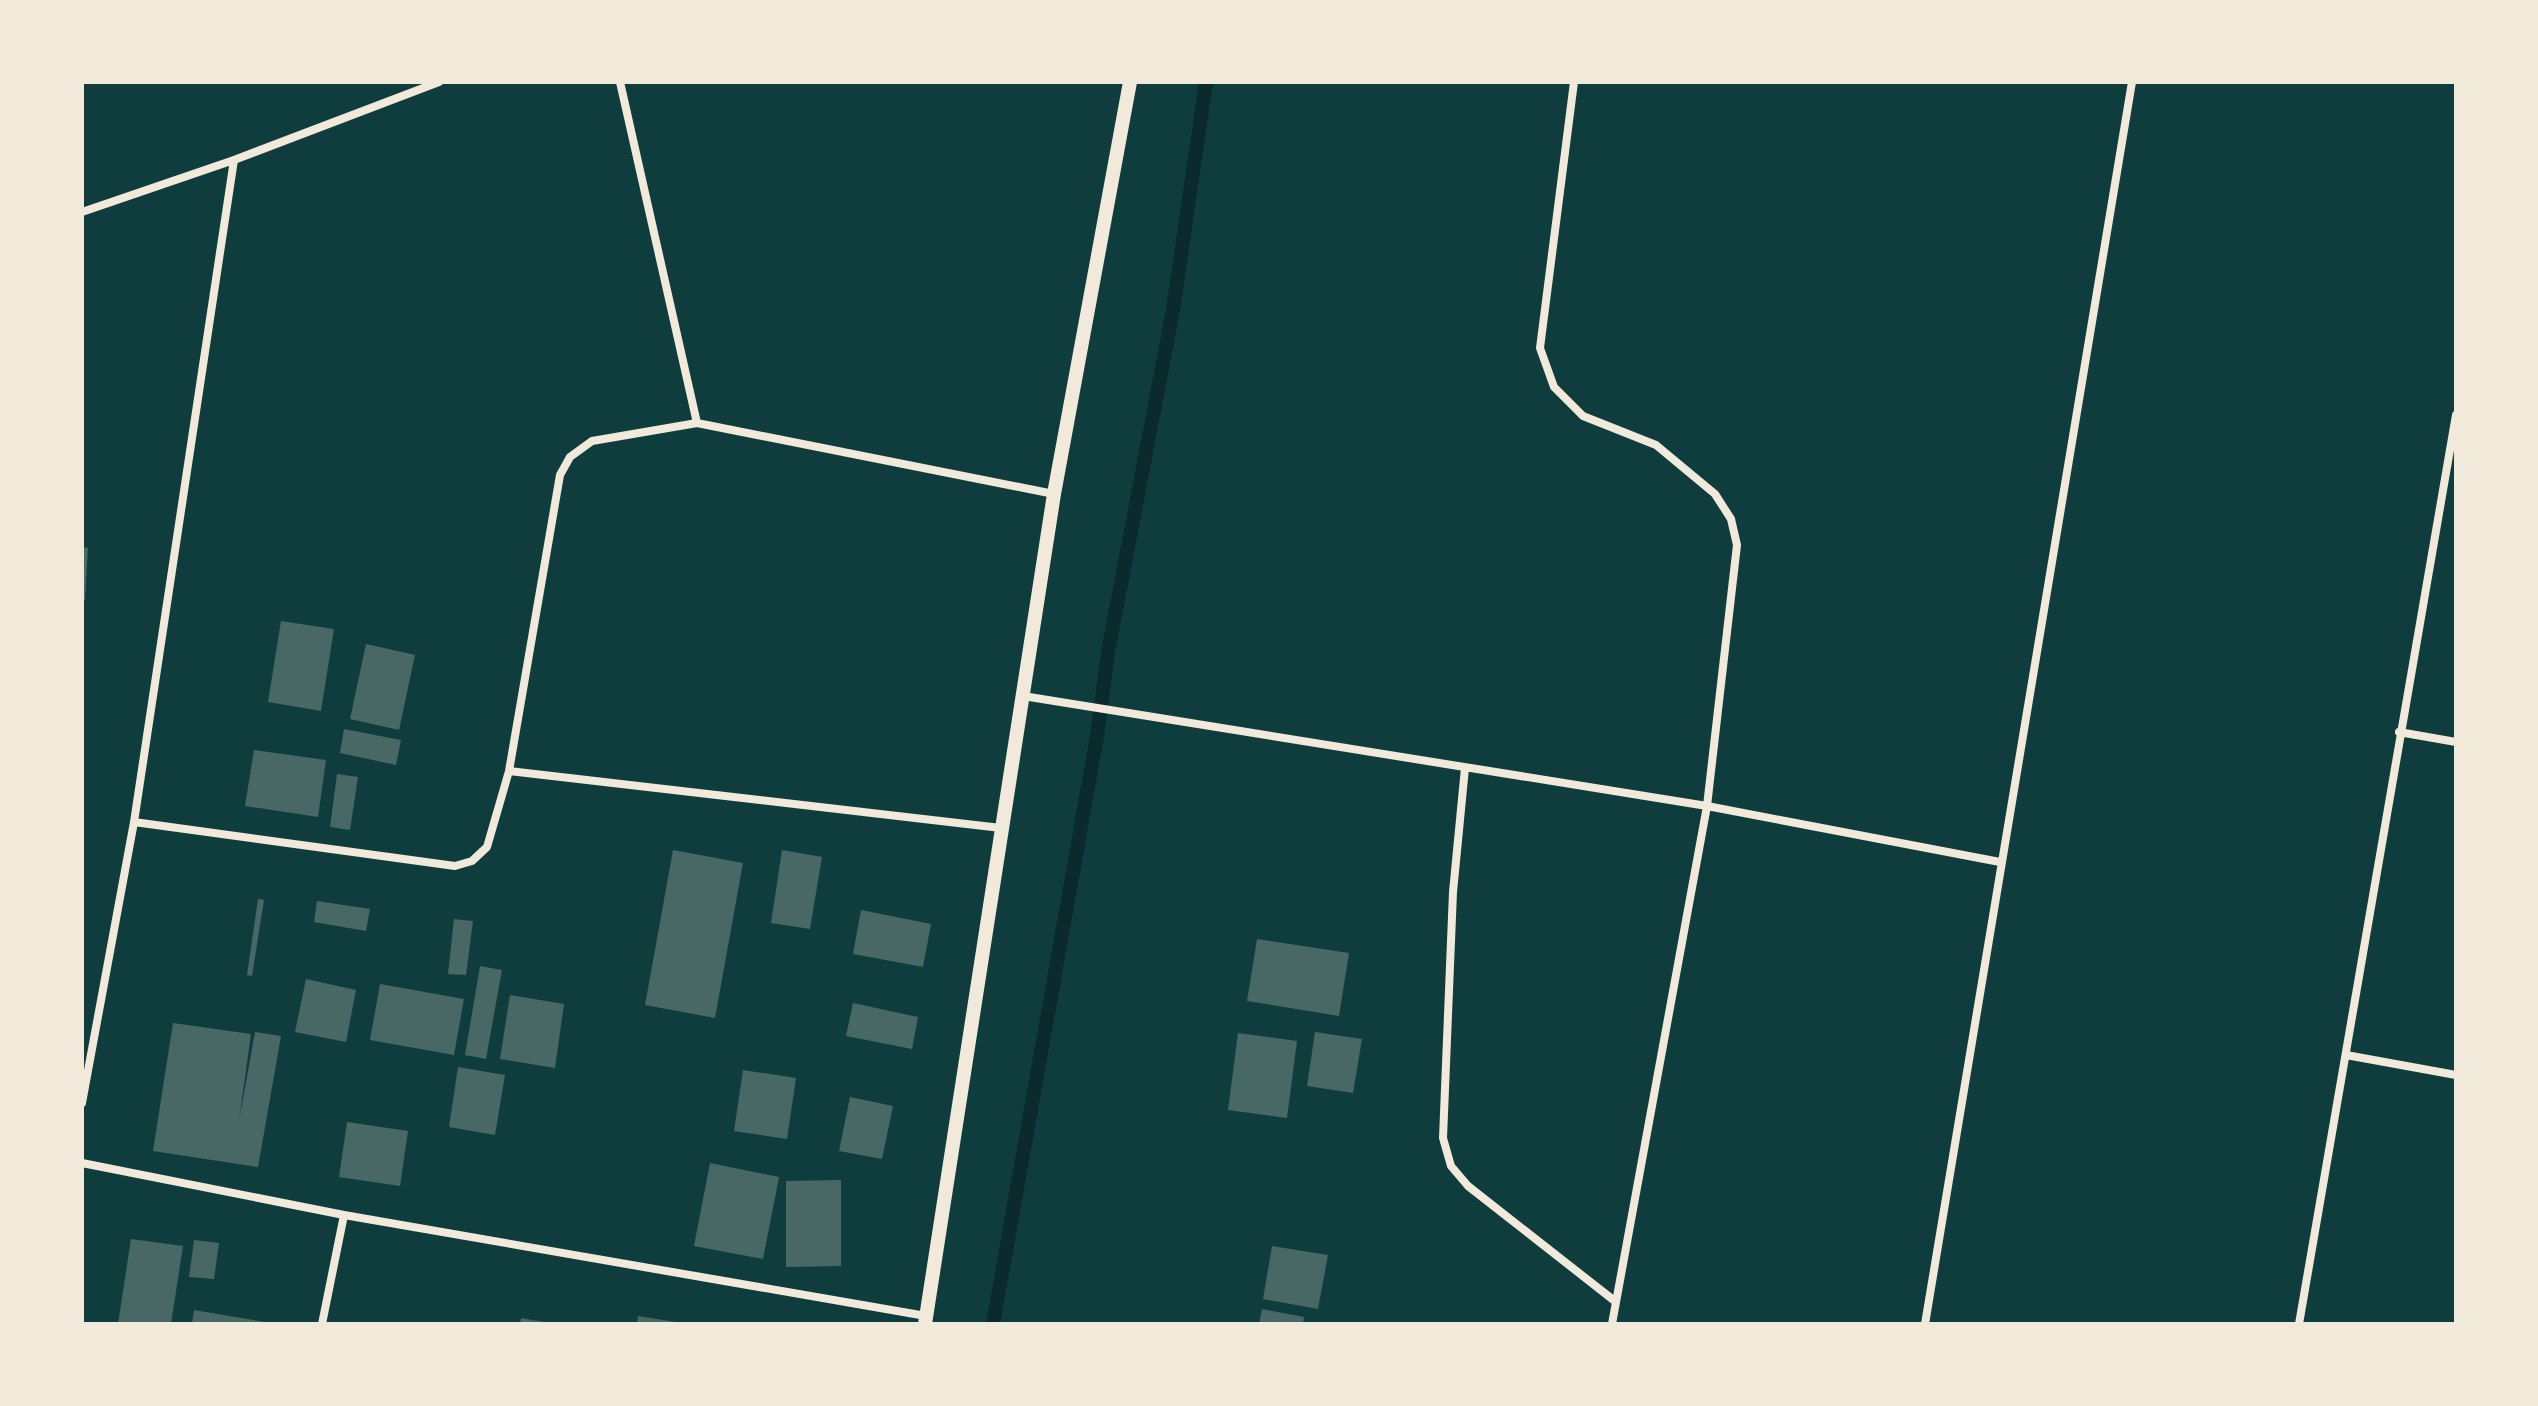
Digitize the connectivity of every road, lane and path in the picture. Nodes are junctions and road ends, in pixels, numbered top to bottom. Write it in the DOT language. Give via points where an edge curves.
graph roads {
  1 [pos="439,82"];
  2 [pos="620,82"];
  3 [pos="1130,82"];
  4 [pos="1574,82"];
  5 [pos="2132,82"];
  6 [pos="234,160"];
  7 [pos="82,212"];
  8 [pos="2456,415"];
  9 [pos="697,423"];
  10 [pos="1054,494"];
  11 [pos="1023,696"];
  12 [pos="2399,732"];
  13 [pos="2456,742"];
  14 [pos="1465,768"];
  15 [pos="509,771"];
  16 [pos="1707,806"];
  17 [pos="134,822"];
  18 [pos="1001,828"];
  19 [pos="2000,862"];
  20 [pos="2346,1055"];
  21 [pos="2456,1075"];
  22 [pos="82,1103"];
  23 [pos="82,1163"];
  24 [pos="344,1215"];
  25 [pos="1616,1302"];
  26 [pos="926,1320"];
  27 [pos="322,1324"];
  28 [pos="1612,1324"];
  29 [pos="1925,1324"];
  30 [pos="2299,1324"];
  1 -- 6 [label="street"];
  2 -- 9 [label="street"];
  3 -- 10 [label="street"];
  4 -- 16 [label="street" via="1540,348 1554,387 1583,416 1656,445 1715,494 1731,519 1737,545"];
  5 -- 19 [label="street"];
  6 -- 7 [label="street"];
  6 -- 17 [label="street"];
  8 -- 12 [label="street"];
  9 -- 10 [label="street"];
  9 -- 15 [label="street" via="592,441 570,457 560,475"];
  10 -- 11 [label="street"];
  11 -- 14 [label="street"];
  11 -- 18 [label="street"];
  12 -- 13 [label="street"];
  12 -- 20 [label="street"];
  14 -- 16 [label="street"];
  14 -- 25 [label="street" via="1453,892 1443,1138 1451,1166 1468,1186"];
  15 -- 17 [label="street" via="487,847 472,861 455,866"];
  15 -- 18 [label="street"];
  16 -- 19 [label="street"];
  16 -- 25 [label="street"];
  17 -- 22 [label="street"];
  18 -- 26 [label="street"];
  19 -- 29 [label="street"];
  20 -- 21 [label="street"];
  20 -- 30 [label="street"];
  23 -- 24 [label="street"];
  24 -- 26 [label="street"];
  24 -- 27 [label="street"];
  25 -- 28 [label="street"];
}
